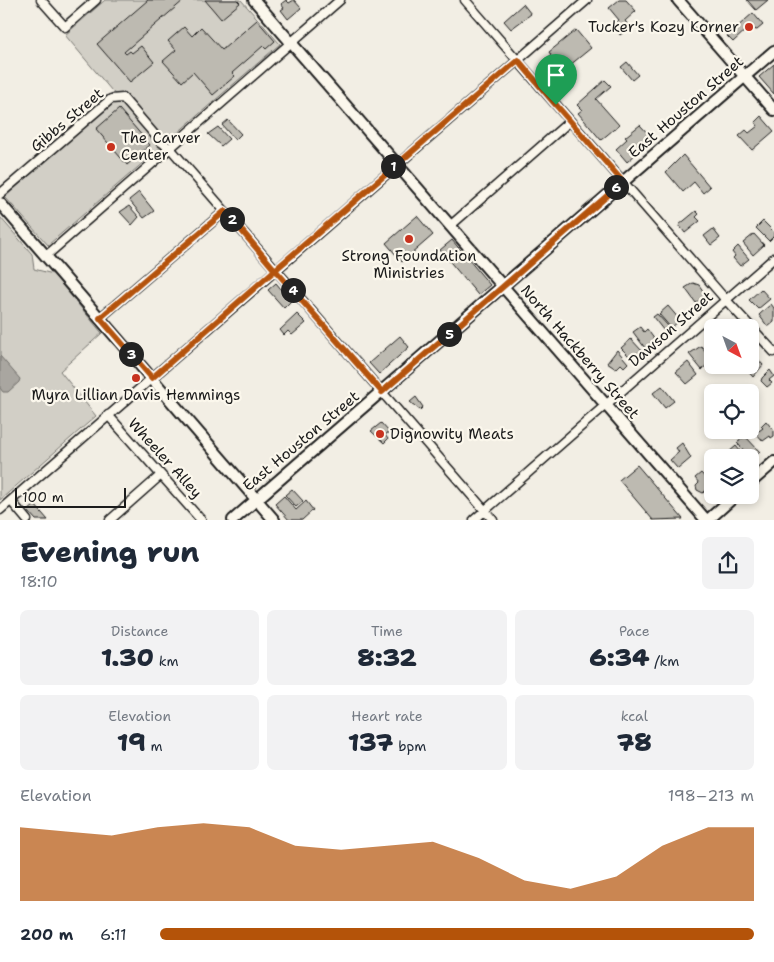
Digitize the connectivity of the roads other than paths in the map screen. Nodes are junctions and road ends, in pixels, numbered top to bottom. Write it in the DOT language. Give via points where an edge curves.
graph roads {
  1 [pos="42,0"];
  2 [pos="96,0"];
  3 [pos="254,0"];
  4 [pos="340,0"];
  5 [pos="465,0"];
  6 [pos="573,0"];
  7 [pos="587,0"];
  8 [pos="678,0"];
  9 [pos="579,7"];
  10 [pos="291,42"];
  11 [pos="774,51"];
  12 [pos="518,60"];
  13 [pos="744,76"];
  14 [pos="774,110"];
  15 [pos="570,121"];
  16 [pos="170,148"];
  17 [pos="396,164"];
  18 [pos="623,182"];
  19 [pos="0,194"];
  20 [pos="0,203"];
  21 [pos="225,211"];
  22 [pos="450,226"];
  23 [pos="46,256"];
  24 [pos="774,258"];
  25 [pos="275,270"];
  26 [pos="503,286"];
  27 [pos="726,300"];
  28 [pos="100,318"];
  29 [pos="774,352"];
  30 [pos="152,378"];
  31 [pos="382,392"];
  32 [pos="606,405"];
  33 [pos="108,415"];
  34 [pos="774,462"];
  35 [pos="161,475"];
  36 [pos="759,475"];
  37 [pos="256,499"];
  38 [pos="11,501"];
  39 [pos="726,504"];
  40 [pos="0,510"];
  41 [pos="484,510"];
  42 [pos="27,520"];
  43 [pos="110,520"];
  44 [pos="201,520"];
  45 [pos="232,520"];
  46 [pos="274,520"];
  47 [pos="474,520"];
  48 [pos="492,520"];
  49 [pos="707,520"];
  1 -- 2 [label="street" via="65,27"];
  3 -- 10 [label="main road, North Hackberry Street"];
  4 -- 10 [label="street"];
  5 -- 12 [label="street"];
  6 -- 9 [label="street"];
  7 -- 9 [label="street"];
  8 -- 13 [label="main road"];
  9 -- 12 [label="street"];
  10 -- 16 [label="street"];
  10 -- 17 [label="main road, North Hackberry Street"];
  11 -- 13 [label="main road, East Houston Street"];
  12 -- 15 [label="street"];
  12 -- 17 [label="street"];
  13 -- 14 [label="main road"];
  13 -- 18 [label="main road, East Houston Street"];
  15 -- 18 [label="street"];
  15 -- 22 [label="street"];
  16 -- 19 [label="street, Gibbs Street" via="123,98 113,97"];
  16 -- 21 [label="street, Gibbs Street"];
  16 -- 23 [label="street"];
  17 -- 22 [label="main road, North Hackberry Street"];
  17 -- 25 [label="street"];
  18 -- 26 [label="main road, East Houston Street"];
  18 -- 27 [label="street"];
  20 -- 23 [label="main road"];
  21 -- 25 [label="street, Gibbs Street"];
  21 -- 28 [label="street"];
  22 -- 26 [label="main road, North Hackberry Street"];
  23 -- 28 [label="main road"];
  24 -- 27 [label="street, Dawson Street"];
  25 -- 30 [label="street"];
  25 -- 31 [label="street, Gibbs Street"];
  26 -- 31 [label="main road, East Houston Street"];
  26 -- 32 [label="main road, North Hackberry Street"];
  27 -- 29 [label="street"];
  27 -- 32 [label="street, Dawson Street"];
  28 -- 30 [label="main road"];
  30 -- 33 [label="street"];
  30 -- 37 [label="main road"];
  31 -- 37 [label="main road, East Houston Street"];
  31 -- 41 [label="street, Gibbs Street"];
  32 -- 41 [label="street, Dawson Street"];
  32 -- 49 [label="main road, North Hackberry Street"];
  33 -- 35 [label="street, Wheeler Alley"];
  33 -- 38 [label="street"];
  34 -- 36 [label="main road"];
  35 -- 43 [label="street"];
  35 -- 44 [label="street, Wheeler Alley"];
  37 -- 45 [label="main road, East Houston Street"];
  37 -- 46 [label="main road"];
  38 -- 40 [label="street"];
  38 -- 42 [label="street"];
  39 -- 49 [label="main road"];
  41 -- 47 [label="street, Dawson Street"];
  41 -- 48 [label="street, Gibbs Street"];
}
